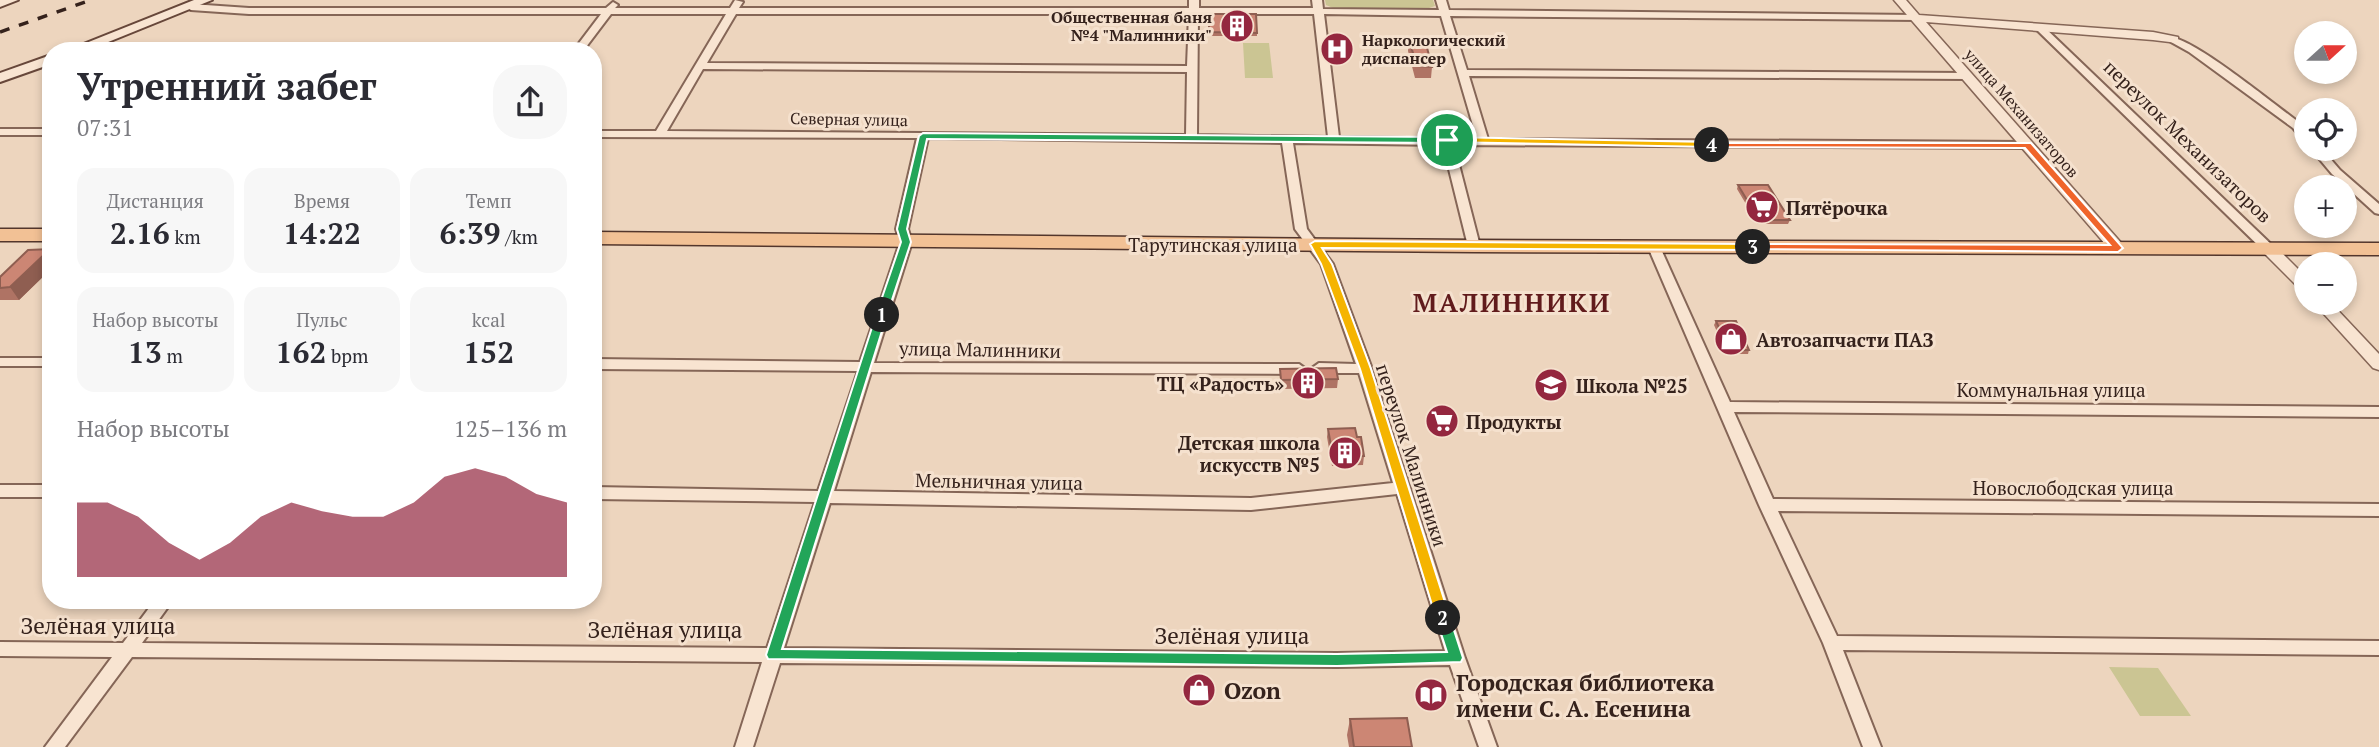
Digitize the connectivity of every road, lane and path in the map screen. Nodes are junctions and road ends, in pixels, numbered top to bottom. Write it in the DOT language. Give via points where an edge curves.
graph roads {
  1 [pos="12,0"];
  2 [pos="206,0"];
  3 [pos="617,0"];
  4 [pos="1441,0"];
  5 [pos="1900,0"];
  6 [pos="0,4"];
  7 [pos="736,4"];
  8 [pos="1194,5"];
  9 [pos="1318,6"];
  10 [pos="191,7"];
  11 [pos="610,9"];
  12 [pos="1445,13"];
  13 [pos="1916,18"];
  14 [pos="2040,28"];
  15 [pos="2175,40"];
  16 [pos="96,42"];
  17 [pos="585,42"];
  18 [pos="42,62"];
  19 [pos="701,66"];
  20 [pos="1193,69"];
  21 [pos="1463,73"];
  22 [pos="1966,76"];
  23 [pos="0,78"];
  24 [pos="2294,124"];
  25 [pos="0,132"];
  26 [pos="42,132"];
  27 [pos="660,133"];
  28 [pos="602,134"];
  29 [pos="923,136"];
  30 [pos="1191,138"];
  31 [pos="1287,139"];
  32 [pos="1334,140"];
  33 [pos="1447,140"];
  34 [pos="1483,141"];
  35 [pos="2027,145"];
  36 [pos="2326,161"];
  37 [pos="2379,210"];
  38 [pos="0,235"];
  39 [pos="42,235"];
  40 [pos="602,238"];
  41 [pos="906,242"];
  42 [pos="1315,244"];
  43 [pos="1475,246"];
  44 [pos="1654,247"];
  45 [pos="2118,248"];
  46 [pos="2379,249"];
  47 [pos="2270,250"];
  48 [pos="2294,274"];
  49 [pos="2333,315"];
  50 [pos="0,362"];
  51 [pos="42,362"];
  52 [pos="602,364"];
  53 [pos="2379,364"];
  54 [pos="864,368"];
  55 [pos="1365,369"];
  56 [pos="1724,407"];
  57 [pos="2379,412"];
  58 [pos="1403,488"];
  59 [pos="0,491"];
  60 [pos="42,491"];
  61 [pos="602,494"];
  62 [pos="822,496"];
  63 [pos="1767,505"];
  64 [pos="2379,510"];
  65 [pos="158,609"];
  66 [pos="1832,643"];
  67 [pos="2379,648"];
  68 [pos="0,649"];
  69 [pos="129,649"];
  70 [pos="774,655"];
  71 [pos="1456,658"];
  72 [pos="54,747"];
  73 [pos="744,747"];
  74 [pos="1488,747"];
  75 [pos="1872,747"];
  1 -- 6 [label="main road"];
  2 -- 10 [label="main road"];
  3 -- 11 [label="street"];
  4 -- 12 [label="street"];
  5 -- 13 [label="street, улица Механизаторов"];
  7 -- 8 [label="street"];
  7 -- 11 [label="street"];
  7 -- 19 [label="street"];
  8 -- 9 [label="street"];
  8 -- 20 [label="street"];
  9 -- 12 [label="street"];
  9 -- 32 [label="street"];
  10 -- 11 [label="street" via="249,11"];
  10 -- 16 [label="main road"];
  11 -- 17 [label="street"];
  12 -- 13 [label="street"];
  12 -- 21 [label="street"];
  13 -- 14 [label="street"];
  13 -- 22 [label="street, улица Механизаторов"];
  14 -- 15 [label="street"];
  14 -- 47 [label="street, переулок Механизаторов"];
  15 -- 24 [label="street"];
  18 -- 23 [label="main road"];
  19 -- 20 [label="street"];
  19 -- 27 [label="street"];
  20 -- 30 [label="street"];
  21 -- 22 [label="street"];
  21 -- 34 [label="street"];
  22 -- 35 [label="street, улица Механизаторов"];
  25 -- 26 [label="street"];
  27 -- 28 [label="street, Северная улица"];
  27 -- 29 [label="street, Северная улица"];
  29 -- 30 [label="street, Северная улица"];
  29 -- 41 [label="street" via="902,229"];
  30 -- 31 [label="street, Северная улица"];
  31 -- 32 [label="street, Северная улица"];
  31 -- 42 [label="street, переулок Малинники" via="1301,229"];
  32 -- 33 [label="street, Северная улица"];
  33 -- 34 [label="street, Северная улица"];
  33 -- 43 [label="street"];
  34 -- 35 [label="street, Северная улица"];
  35 -- 45 [label="street, улица Механизаторов"];
  36 -- 37 [label="street"];
  38 -- 39 [label="main road"];
  40 -- 41 [label="main road, Тарутинская улица"];
  41 -- 42 [label="main road, Тарутинская улица"];
  41 -- 54 [label="street"];
  42 -- 43 [label="main road, Тарутинская улица"];
  42 -- 55 [label="street, переулок Малинники"];
  43 -- 44 [label="main road, Тарутинская улица"];
  44 -- 45 [label="main road, Тарутинская улица"];
  44 -- 56 [label="street"];
  45 -- 47 [label="main road, Тарутинская улица"];
  46 -- 47 [label="main road, Тарутинская улица"];
  47 -- 48 [label="street, переулок Механизаторов"];
  49 -- 53 [label="street"];
  50 -- 51 [label="street"];
  52 -- 54 [label="street, улица Малинники"];
  54 -- 55 [label="street, улица Малинники"];
  54 -- 62 [label="street"];
  55 -- 58 [label="street, переулок Малинники"];
  56 -- 57 [label="street, Коммунальная улица"];
  56 -- 63 [label="street"];
  58 -- 62 [label="street, Мельничная улица" via="1251,504"];
  58 -- 71 [label="street, переулок Малинники"];
  59 -- 60 [label="street"];
  61 -- 62 [label="street, Мельничная улица"];
  62 -- 70 [label="street"];
  63 -- 64 [label="street, Новослободская улица"];
  63 -- 66 [label="street"];
  65 -- 69 [label="street"];
  66 -- 67 [label="street"];
  66 -- 75 [label="street"];
  68 -- 69 [label="street, Зелёная улица"];
  69 -- 70 [label="street, Зелёная улица"];
  69 -- 72 [label="street"];
  70 -- 71 [label="street, Зелёная улица"];
  70 -- 73 [label="street"];
  71 -- 74 [label="street, переулок Малинники"];
}
